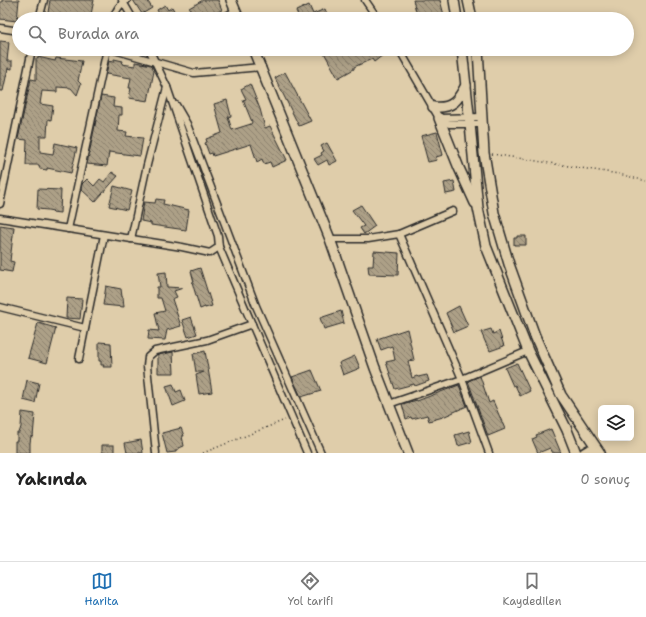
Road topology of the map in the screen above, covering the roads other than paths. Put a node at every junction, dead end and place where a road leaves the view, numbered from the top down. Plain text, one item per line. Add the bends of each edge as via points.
1 (44, 0) edge
2 (231, 0) edge
3 (365, 0) edge
4 (454, 0) edge
5 (468, 0) edge
6 (124, 1) edge
7 (41, 12) edge
8 (116, 12) edge
9 (130, 12) edge
10 (237, 12) edge
11 (373, 12) edge
12 (456, 12) edge
13 (471, 12) edge
14 (0, 28) edge
15 (12, 30) edge
16 (31, 56) edge
17 (105, 56) edge
18 (135, 56) edge
19 (153, 56) edge
20 (256, 56) edge
21 (403, 56) edge
22 (463, 56) edge
23 (478, 56) edge
24 (156, 62) junction
25 (262, 68) junction
26 (466, 85) junction
27 (167, 87) junction
28 (433, 107) junction
29 (439, 118) junction
30 (482, 120) junction
31 (470, 121) junction
32 (0, 204) edge
33 (478, 208) junction
34 (453, 211) dead end
35 (0, 218) edge
36 (68, 229) junction
37 (399, 234) junction
38 (104, 235) junction
39 (131, 239) junction
40 (330, 239) junction
41 (219, 247) junction
42 (0, 307) edge
43 (252, 324) junction
44 (85, 328) junction
45 (528, 351) junction
46 (79, 359) dead end
47 (462, 379) junction
48 (389, 404) junction
49 (599, 452) edge
50 (156, 453) edge
51 (307, 453) edge
52 (321, 453) edge
53 (408, 453) edge
54 (490, 453) edge
55 (576, 453) edge
56 (584, 453) edge

1 - 7 street
2 - 10 street
3 - 11 street
4 - 12 street
5 - 13 street
6 - 8 street
6 - 9 street
14 - 15 street
16 - 32 street
17 - 36 street
18 - 24 street
19 - 24 street
20 - 25 street
21 - 28 street
22 - 26 street
23 - 30 street
24 - 25 street via 194,73
24 - 27 street
25 - 40 street
26 - 28 street via 458,99 451,104 442,108
26 - 31 street
27 - 39 street
27 - 41 street via 218,236
27 - 52 street via 187,124 256,306
28 - 29 street
29 - 31 street via 448,124
29 - 33 street
30 - 31 street
30 - 49 street via 484,153 494,213 509,264 535,336 561,395
31 - 33 street
33 - 45 street via 486,246
34 - 37 street
35 - 36 street
36 - 38 street
37 - 40 street via 368,239
37 - 47 street
38 - 39 street
38 - 44 street
39 - 41 street via 210,253
40 - 48 street
41 - 43 street
42 - 44 street
43 - 50 street via 207,340 155,351 148,357
43 - 51 street
44 - 46 street
45 - 47 street
45 - 55 street
47 - 48 street
47 - 54 street
48 - 53 street
49 - 56 street via 589,450

